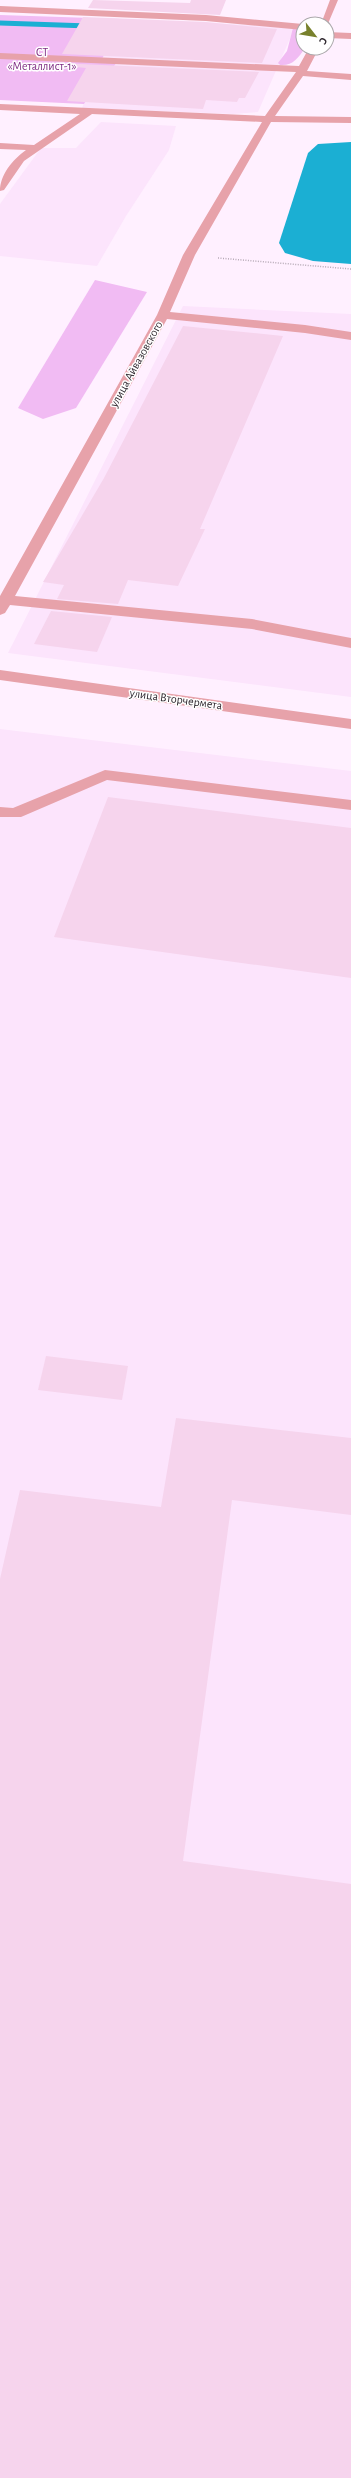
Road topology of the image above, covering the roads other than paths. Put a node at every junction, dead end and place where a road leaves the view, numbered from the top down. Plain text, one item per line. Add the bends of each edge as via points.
1 (334, 1) edge
2 (345, 2) dead end
3 (0, 9) edge
4 (328, 16) edge
5 (295, 26) edge
6 (335, 35) edge
7 (351, 36) edge
8 (0, 56) edge
9 (309, 56) edge
10 (301, 71) junction
11 (351, 77) edge
12 (0, 107) edge
13 (92, 110) junction
14 (270, 117) junction
15 (351, 120) edge
16 (0, 146) edge
17 (37, 148) junction
18 (0, 156) edge
19 (24, 157) junction
20 (0, 188) edge
21 (163, 315) junction
22 (351, 336) edge
23 (3, 605) edge
24 (351, 643) edge
25 (0, 675) edge
26 (351, 724) edge
27 (351, 805) edge
28 (0, 812) edge

1 - 2 street
1 - 4 street
3 - 5 street via 206,18
6 - 7 street
8 - 10 street
9 - 10 street, улица Айвазовского
10 - 11 street
10 - 14 street, улица Айвазовского via 279,100
12 - 13 street
13 - 14 street via 228,118
13 - 17 street
14 - 15 street
14 - 21 street, улица Айвазовского via 189,255
16 - 17 street
17 - 19 street
18 - 19 street
19 - 20 street
21 - 22 street
21 - 23 street, улица Айвазовского
23 - 24 street via 252,624
25 - 26 street, улица Вторчермета
27 - 28 street via 105,775 15,813

